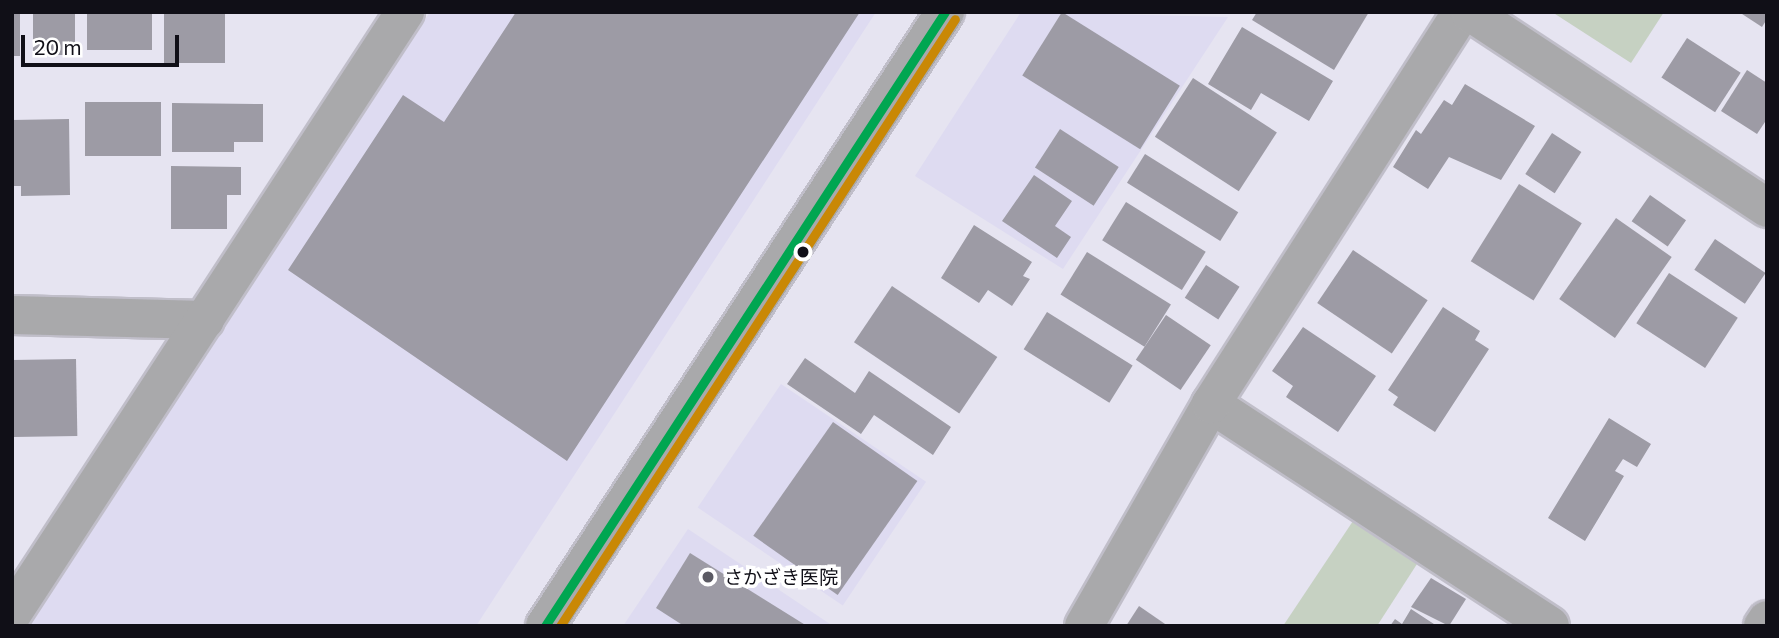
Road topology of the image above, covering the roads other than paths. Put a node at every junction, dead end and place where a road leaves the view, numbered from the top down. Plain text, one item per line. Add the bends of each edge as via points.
1 (405, 12) edge
2 (946, 12) edge
3 (1462, 12) edge
4 (1470, 12) edge
5 (1767, 208) edge
6 (12, 315) edge
7 (205, 320) junction
8 (1212, 404) junction
9 (12, 614) edge
10 (1767, 620) edge
11 (545, 626) edge
12 (1084, 626) edge
13 (1550, 626) edge
14 (1763, 626) edge

1 - 7 street
2 - 11 street
3 - 8 street
4 - 5 street
6 - 7 street
7 - 9 street
8 - 12 street
8 - 13 street
10 - 14 street

